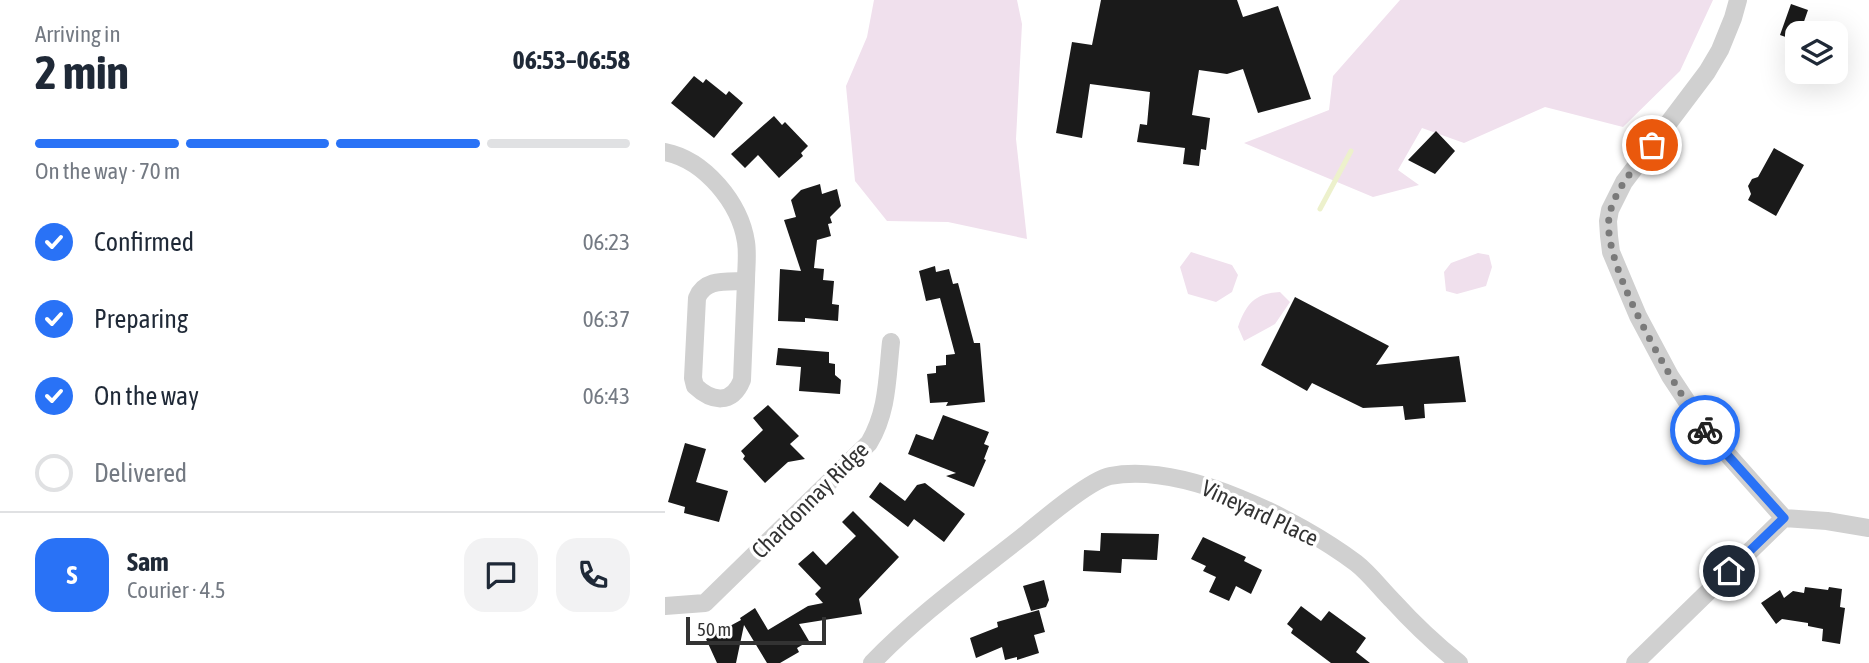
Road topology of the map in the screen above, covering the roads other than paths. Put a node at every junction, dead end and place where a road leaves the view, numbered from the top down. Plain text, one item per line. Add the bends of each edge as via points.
1 (1738, 0) edge
2 (665, 152) edge
3 (746, 281) junction
4 (891, 342) dead end
5 (1784, 518) junction
6 (1869, 528) edge
7 (665, 606) edge
8 (872, 663) edge
9 (1459, 663) edge
10 (1635, 663) edge

1 - 5 street via 1707,72 1624,182 1610,210 1609,236 1611,252 1638,316 1670,376 1705,429
2 - 3 street via 695,164 723,191 746,243
3 - 3 street via 708,284 697,299 693,378 695,386 711,398 730,395 742,380
4 - 7 street, Chardonnay Ridge via 885,406 870,443 705,603
5 - 6 street
5 - 10 street
8 - 9 street, Vineyard Place via 944,597 1060,506 1107,477 1131,475 1188,480 1268,511 1314,536 1358,564 1413,623

